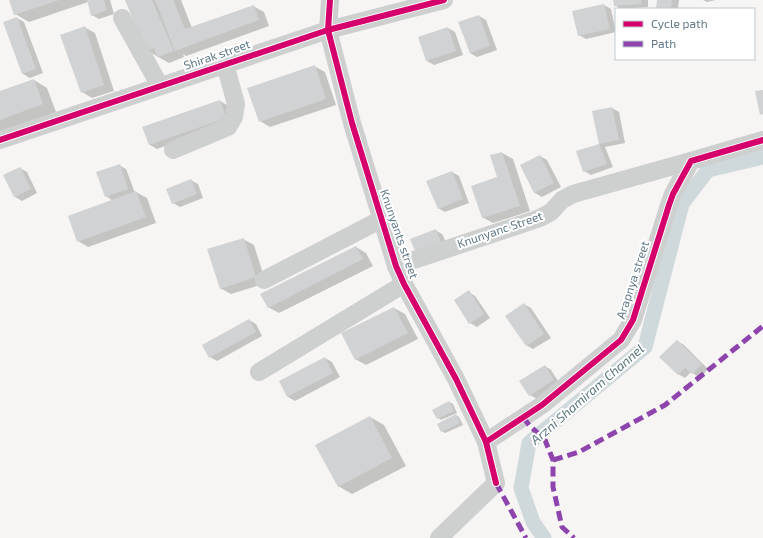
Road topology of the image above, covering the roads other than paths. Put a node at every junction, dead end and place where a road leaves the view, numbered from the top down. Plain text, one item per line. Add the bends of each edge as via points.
1 (330, 0) edge
2 (444, 0) edge
3 (122, 18) dead end
4 (328, 30) junction
5 (225, 64) junction
6 (160, 86) junction
7 (0, 140) edge
8 (763, 140) edge
9 (173, 150) dead end
10 (691, 162) junction
11 (382, 219) junction
12 (396, 266) junction
13 (264, 280) dead end
14 (404, 284) junction
15 (259, 372) dead end
16 (486, 442) junction
17 (439, 538) edge

1 - 4 street, Knunyants street
2 - 4 street, Shirak street
3 - 6 street
4 - 5 street, Shirak street
4 - 11 street, Knunyants street via 352,123
5 - 6 street, Shirak street
5 - 9 street via 236,104 234,117 228,127
6 - 7 street, Shirak street
8 - 10 street
10 - 12 street, Knunyanc Street via 573,194 540,218
10 - 16 street, Arapnya street via 673,194 633,320 621,340 542,405
11 - 12 street, Knunyants street
11 - 13 street
12 - 14 street, Knunyants street
14 - 15 street
14 - 16 street, Knunyants street via 456,379
16 - 17 street, Knunyants street via 496,483

